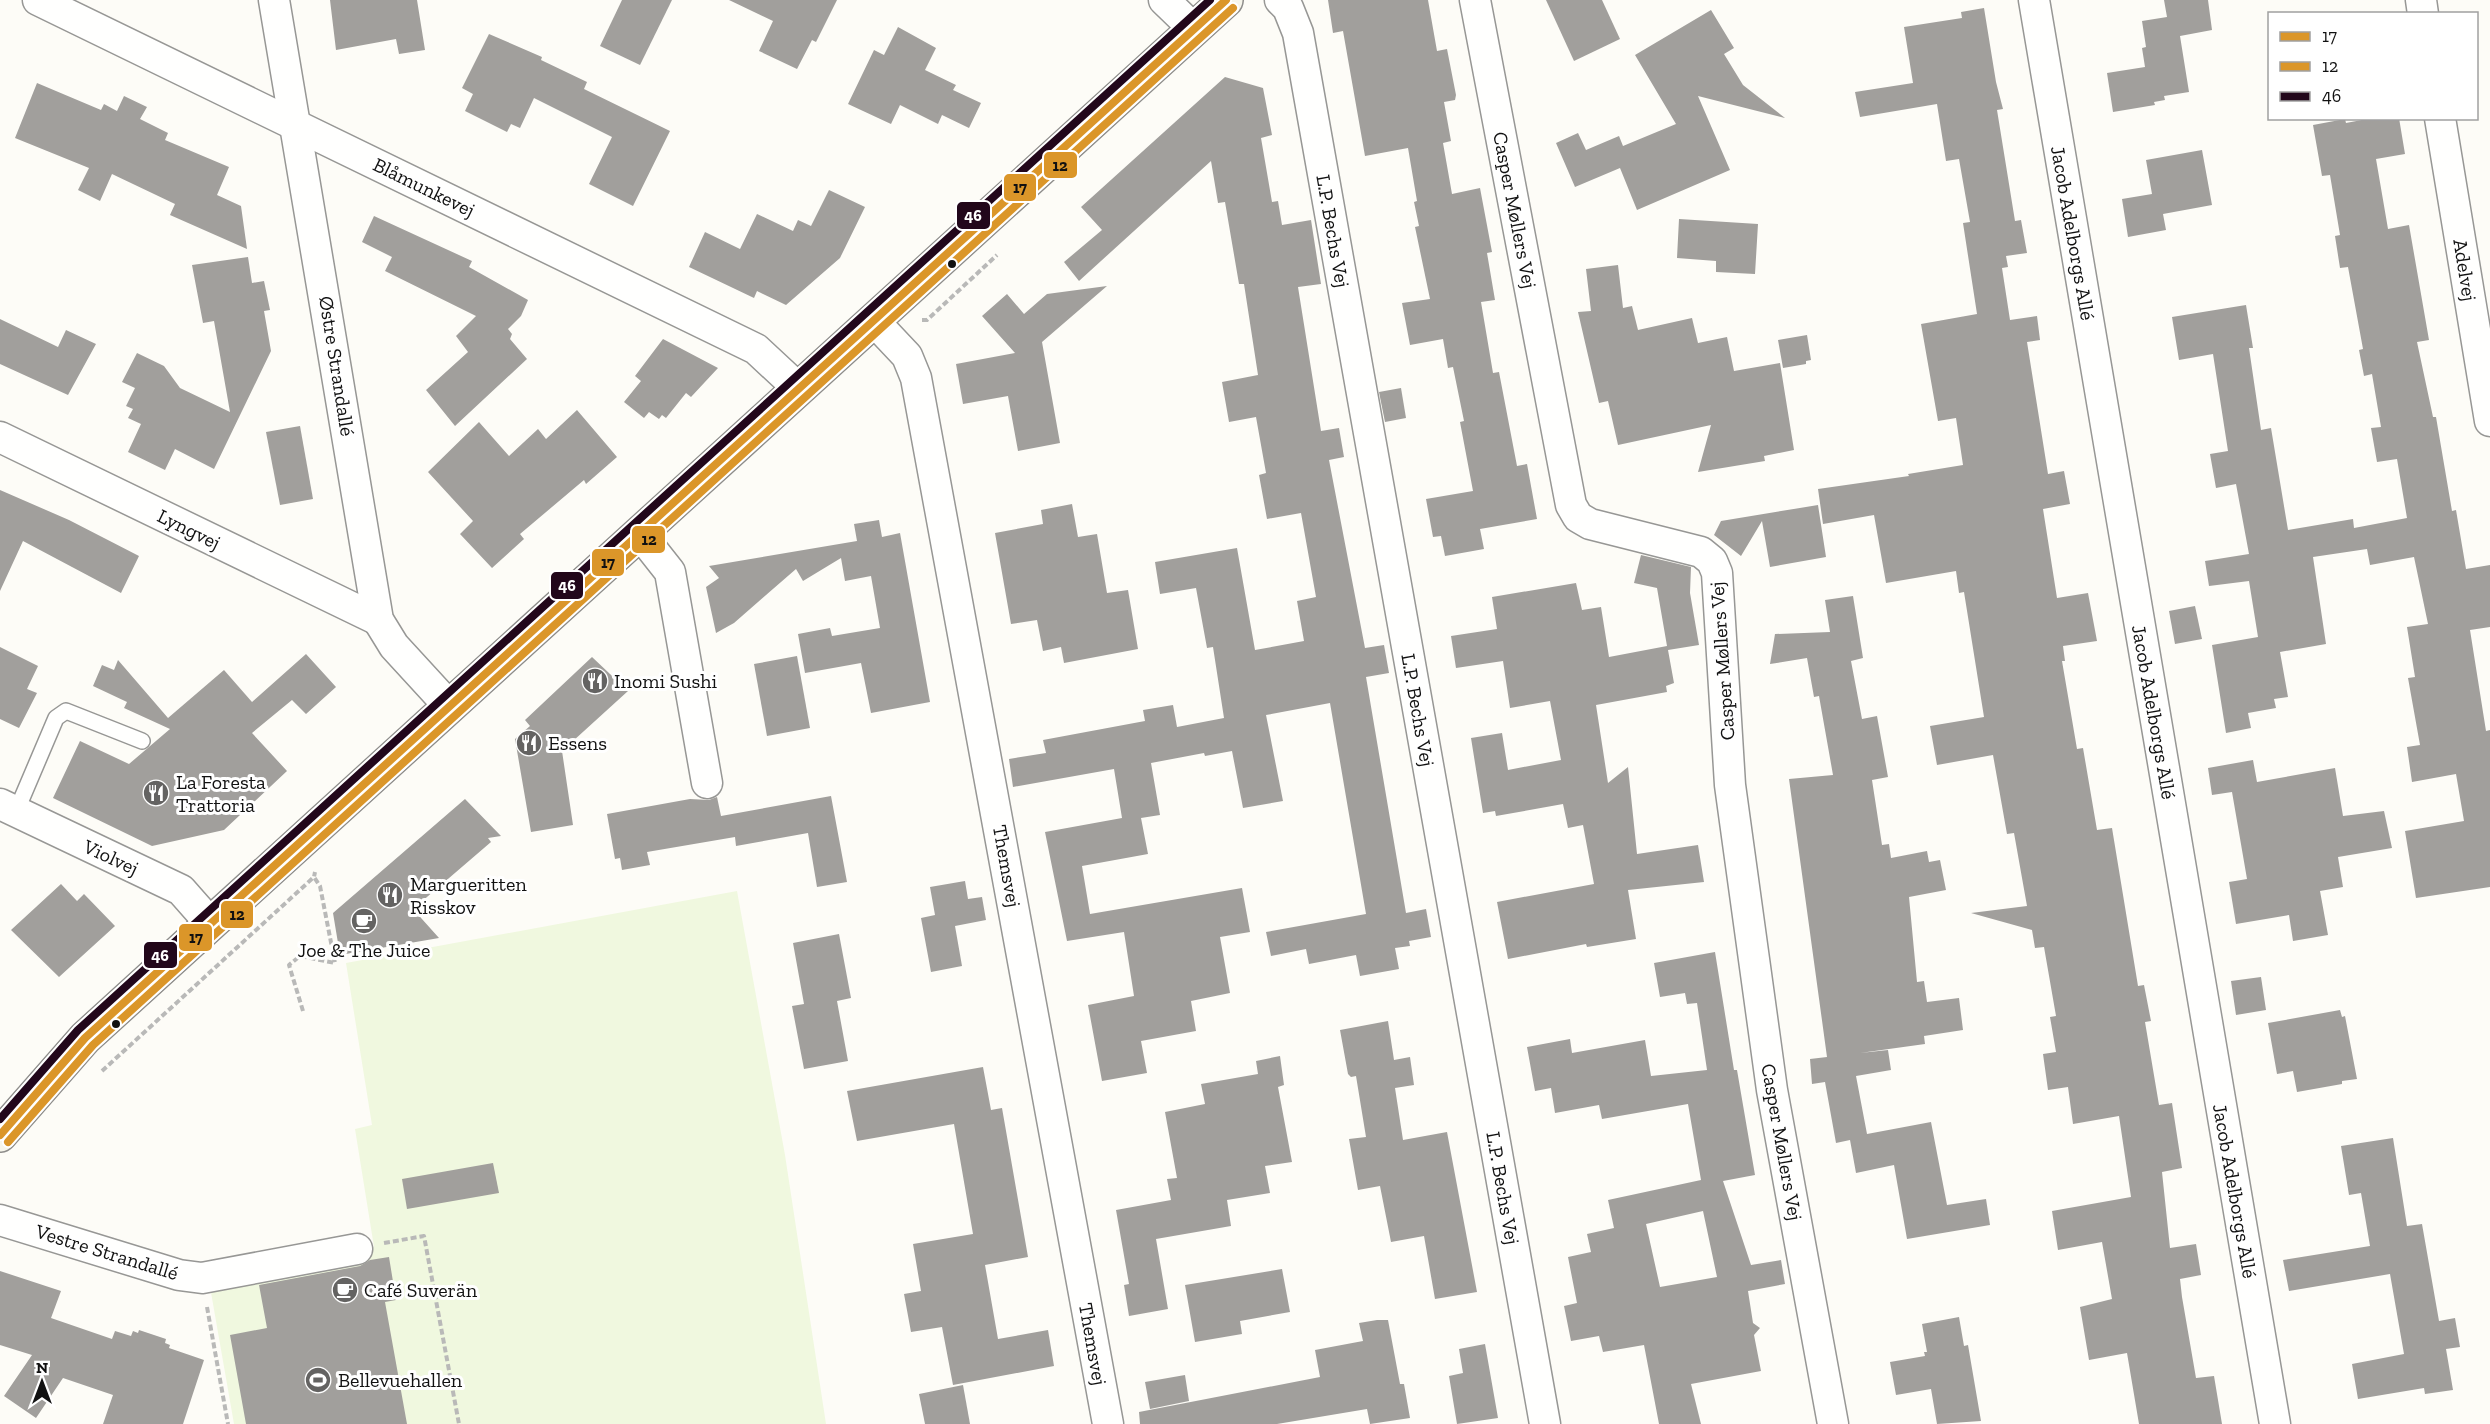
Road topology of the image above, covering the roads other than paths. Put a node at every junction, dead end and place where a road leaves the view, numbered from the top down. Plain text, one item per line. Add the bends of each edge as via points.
1 (38, 0) edge
2 (274, 0) edge
3 (1164, 0) edge
4 (1226, 0) edge
5 (1280, 0) edge
6 (1475, 0) edge
7 (2034, 0) edge
8 (1194, 28) junction
9 (2440, 120) edge
10 (297, 125) junction
11 (874, 321) junction
12 (799, 389) junction
13 (2490, 421) edge
14 (0, 437) edge
15 (640, 534) junction
16 (378, 620) junction
17 (450, 707) junction
18 (142, 741) dead end
19 (707, 783) dead end
20 (8, 808) edge
21 (212, 924) junction
22 (85, 1038) junction
23 (0, 1100) edge
24 (0, 1135) edge
25 (0, 1220) edge
26 (357, 1249) road end
27 (1108, 1424) edge
28 (1545, 1424) edge
29 (1833, 1424) edge
30 (2275, 1424) edge

1 - 10 street, Blåmunkevej
2 - 10 street, Østre Strandallé
3 - 8 street
4 - 8 street
5 - 28 street, L.P. Bechs Vej via 1288,8 1298,33
6 - 29 street, Casper Møllers Vej via 1571,505 1578,517 1590,524 1701,552 1712,561 1717,573 1732,796 1772,1090
7 - 30 street, Jacob Adelborgs Allé
8 - 11 street
9 - 13 street, Adelvej
10 - 12 street, Blåmunkevej via 756,349
10 - 16 street, Østre Strandallé
11 - 12 street
11 - 27 street, Themsvej via 907,356 916,378
12 - 15 street
14 - 16 street, Lyngvej
15 - 17 street
15 - 19 street via 670,572
16 - 17 street, Østre Strandallé via 394,646
17 - 21 street
18 - 20 lane via 66,711 56,718
20 - 21 street, Violvej via 181,890
21 - 22 street
22 - 23 street
22 - 24 street
25 - 26 street, Vestre Strandallé via 179,1275 202,1278

